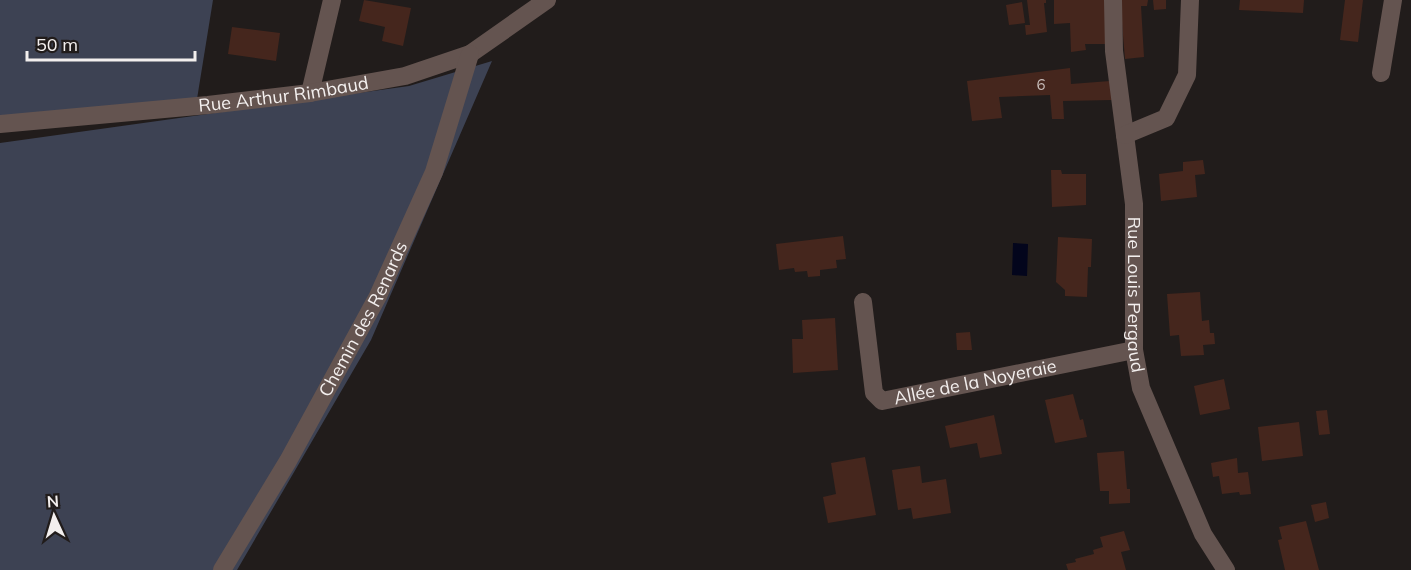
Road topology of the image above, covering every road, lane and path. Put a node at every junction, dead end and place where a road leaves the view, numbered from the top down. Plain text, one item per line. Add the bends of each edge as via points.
1 (332, 0) edge
2 (547, 0) edge
3 (1113, 0) edge
4 (1190, 0) edge
5 (1393, 0) edge
6 (470, 54) junction
7 (1381, 73) dead end
8 (310, 93) junction
9 (0, 124) edge
10 (1125, 135) junction
11 (863, 302) dead end
12 (1134, 350) junction
13 (222, 570) edge
14 (1226, 570) edge

1 - 8 street
2 - 6 street, Rue Arthur Rimbaud
3 - 10 street, Rue Louis Pergaud via 1114,51
4 - 10 street via 1187,75 1166,118
5 - 7 street
6 - 8 street, Rue Arthur Rimbaud via 405,76
6 - 13 street, Chemin des Renards via 434,172 378,296 288,461
8 - 9 street, Rue Arthur Rimbaud
10 - 12 street, Rue Louis Pergaud via 1134,204
11 - 12 street, Allée de la Noyeraie via 874,393 882,401
12 - 14 street, Rue Louis Pergaud via 1154,419 1203,534

